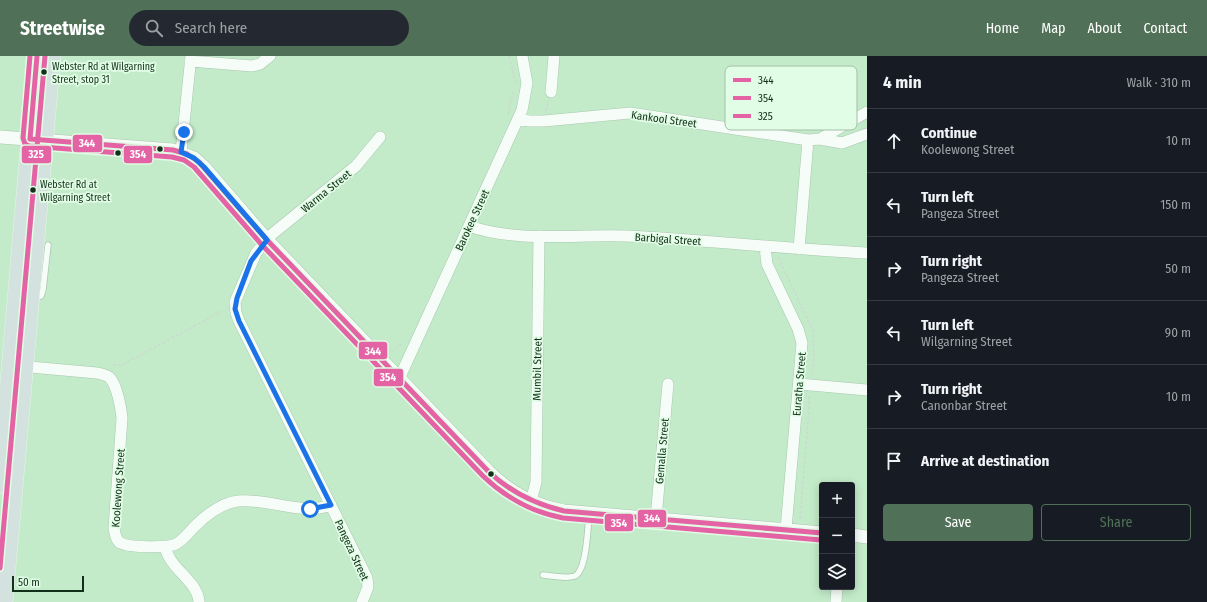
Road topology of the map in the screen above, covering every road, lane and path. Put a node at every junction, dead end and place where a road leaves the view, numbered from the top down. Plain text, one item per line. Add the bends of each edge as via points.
1 (38, 56) edge
2 (52, 56) edge
3 (270, 56) edge
4 (508, 56) edge
5 (522, 56) edge
6 (554, 56) edge
7 (191, 58) edge
8 (551, 92) joint
9 (867, 112) edge
10 (513, 117) junction
11 (857, 118) edge
12 (544, 121) junction
13 (725, 128) edge
14 (740, 130) edge
15 (836, 130) edge
16 (867, 134) edge
17 (0, 137) edge
18 (380, 137) dead end
19 (37, 139) junction
20 (820, 139) junction
21 (808, 140) junction
22 (181, 152) junction
23 (469, 226) junction
24 (539, 236) junction
25 (267, 240) junction
26 (48, 245) dead end
27 (765, 246) junction
28 (799, 249) junction
29 (867, 253) edge
30 (30, 300) junction
31 (224, 310) dead end
32 (405, 338) dead end
33 (391, 352) dead end
34 (113, 365) dead end
35 (18, 366) junction
36 (400, 379) junction
37 (668, 384) dead end
38 (799, 384) junction
39 (867, 390) edge
40 (809, 394) dead end
41 (0, 485) edge
42 (531, 502) junction
43 (331, 505) junction
44 (6, 506) edge
45 (589, 513) junction
46 (656, 518) junction
47 (800, 518) dead end
48 (786, 529) junction
49 (819, 533) edge
50 (855, 535) edge
51 (867, 537) edge
52 (165, 546) junction
53 (543, 576) dead end
54 (837, 590) edge
55 (4, 602) edge
56 (198, 602) edge
57 (362, 602) edge
58 (836, 602) edge

1 - 19 main road
2 - 19 main road
3 - 7 street via 260,64 252,66
4 - 10 path via 516,84
5 - 10 street, Barokee Street via 527,88
6 - 8 street
7 - 22 street
8 - 12 path
9 - 11 street
10 - 12 street, Kankool Street
10 - 23 street, Barokee Street
12 - 13 street, Kankool Street via 630,114
14 - 21 street, Kankool Street
15 - 20 street
16 - 20 street via 842,143
17 - 19 street
18 - 25 street, Warma Street via 356,166
19 - 22 street
19 - 30 main road
19 - 35 main road
20 - 21 street, Kankool Street
21 - 28 street
22 - 25 street via 194,158 204,167
23 - 24 street, Barbigal Street via 485,231
23 - 36 street, Barokee Street
24 - 27 street, Barbigal Street via 630,236
24 - 42 street, Mumbil Street via 536,482
25 - 36 street
25 - 43 street, Pangeza Street via 251,261 237,298 236,313
26 - 30 lane via 42,293 38,298
27 - 28 street, Barbigal Street
27 - 38 street, Euratha Street via 767,264 802,338
28 - 29 street, Barbigal Street
30 - 35 main road
31 - 34 path via 122,365
32 - 33 path via 402,345
35 - 41 main road
35 - 44 main road
35 - 52 street, Koolewong Street via 97,373 106,375 111,380 121,406 122,418 114,523 116,538 124,545
36 - 42 street via 497,480
37 - 46 street, Gemalla Street
38 - 39 street
38 - 48 street, Euratha Street
40 - 47 path via 810,410
42 - 45 street via 553,509
43 - 52 street, Koolewong Street via 304,509 256,501 231,503 206,516 178,543
43 - 57 street, Pangeza Street via 367,578 368,587
44 - 55 main road
45 - 46 street
45 - 53 lane via 581,570 570,577
46 - 48 street
48 - 49 street
50 - 51 street
52 - 56 street via 167,557 194,589
54 - 58 street

